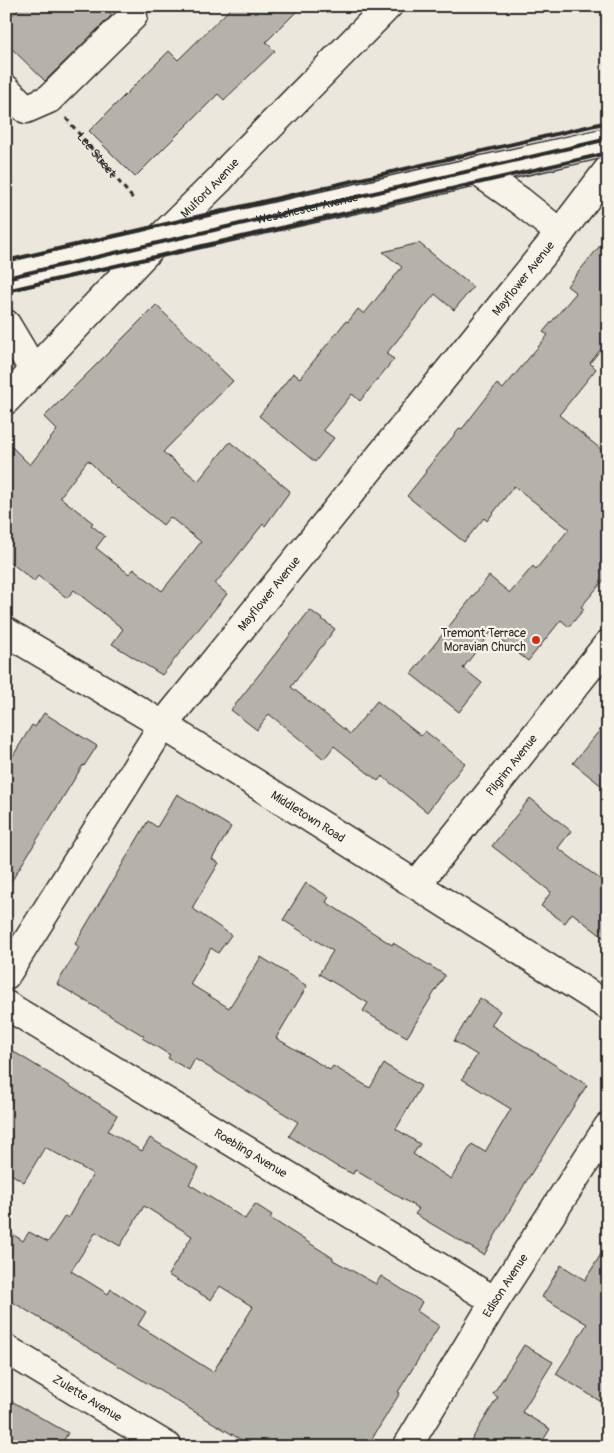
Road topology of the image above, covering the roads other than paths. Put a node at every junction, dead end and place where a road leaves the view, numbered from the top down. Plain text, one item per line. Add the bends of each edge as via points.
1 (388, 6) edge
2 (133, 16) dead end
3 (6, 89) edge
4 (608, 142) edge
5 (608, 170) edge
6 (477, 171) junction
7 (560, 233) junction
8 (154, 244) junction
9 (6, 277) edge
10 (6, 324) edge
11 (34, 371) junction
12 (6, 400) edge
13 (6, 632) edge
14 (608, 644) edge
15 (162, 725) junction
16 (417, 884) junction
17 (6, 975) edge
18 (6, 1005) edge
19 (608, 1006) edge
20 (608, 1127) edge
21 (495, 1301) junction
22 (6, 1349) edge
23 (168, 1447) edge
24 (407, 1447) edge

1 - 8 street, Mulford Avenue
2 - 3 street via 49,99 26,109
4 - 6 street, Westchester Avenue
5 - 7 street, Mayflower Avenue
6 - 7 street, Mayflower Avenue
6 - 8 street, Westchester Avenue
7 - 15 street, Mayflower Avenue
8 - 9 street, Westchester Avenue
8 - 11 street, Mulford Avenue
10 - 11 street
11 - 12 street, Mulford Avenue
13 - 15 street, Middletown Road
14 - 16 street, Pilgrim Avenue
15 - 16 street, Middletown Road
15 - 17 street, Mayflower Avenue
16 - 19 street, Middletown Road
18 - 21 street, Roebling Avenue
20 - 21 street, Edison Avenue
21 - 24 street, Edison Avenue
22 - 23 street, Zulette Avenue

